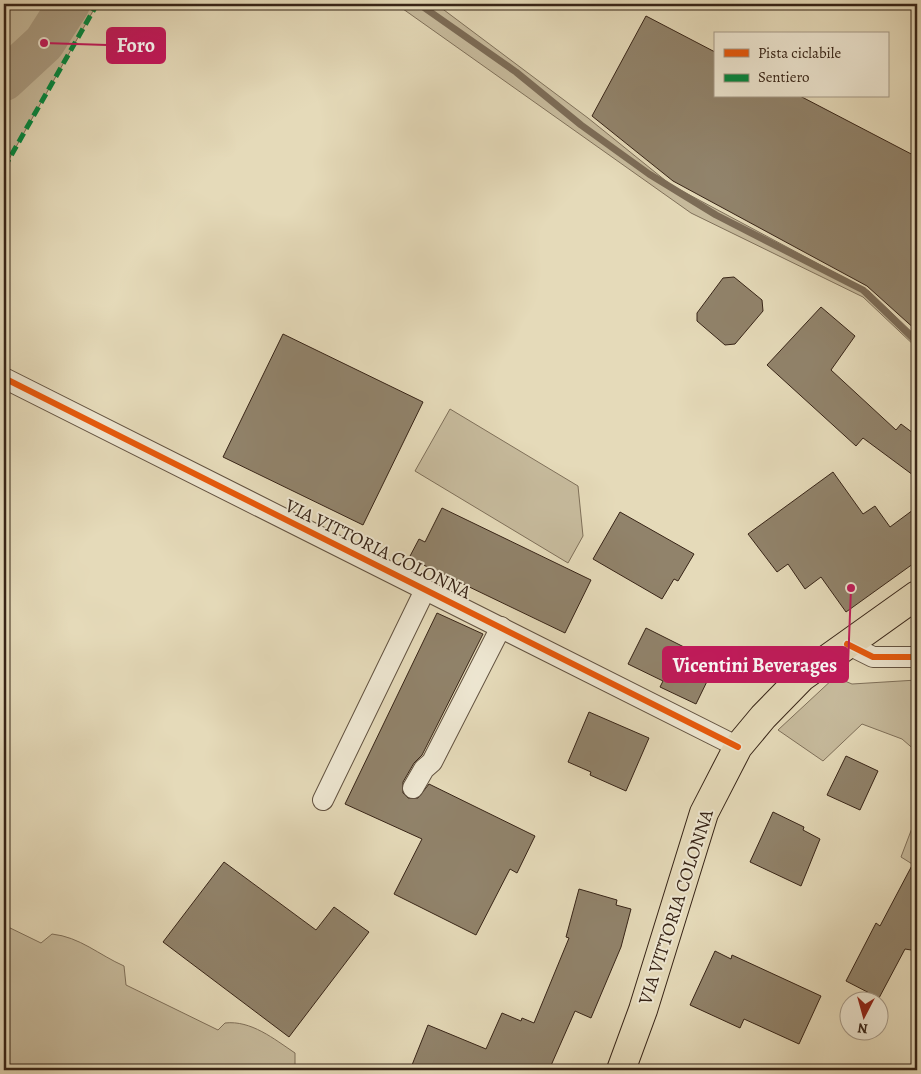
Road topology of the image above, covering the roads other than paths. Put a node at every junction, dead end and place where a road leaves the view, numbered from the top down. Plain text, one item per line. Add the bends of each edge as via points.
1 (4, 378) edge
2 (426, 590) junction
3 (917, 595) edge
4 (501, 627) junction
5 (847, 644) junction
6 (917, 657) edge
7 (738, 747) junction
8 (414, 788) dead end
9 (323, 800) dead end
10 (621, 1070) edge

1 - 2 street, VIA VITTORIA COLONNA
2 - 4 street, VIA VITTORIA COLONNA
2 - 9 street, VIA VITTORIA COLONNA
3 - 5 main road, VIA VITTORIA COLONNA
4 - 7 street, VIA VITTORIA COLONNA
4 - 8 street via 432,762
5 - 6 street via 872,657
5 - 7 main road, VIA VITTORIA COLONNA via 802,677
7 - 10 main road, VIA VITTORIA COLONNA via 704,813

